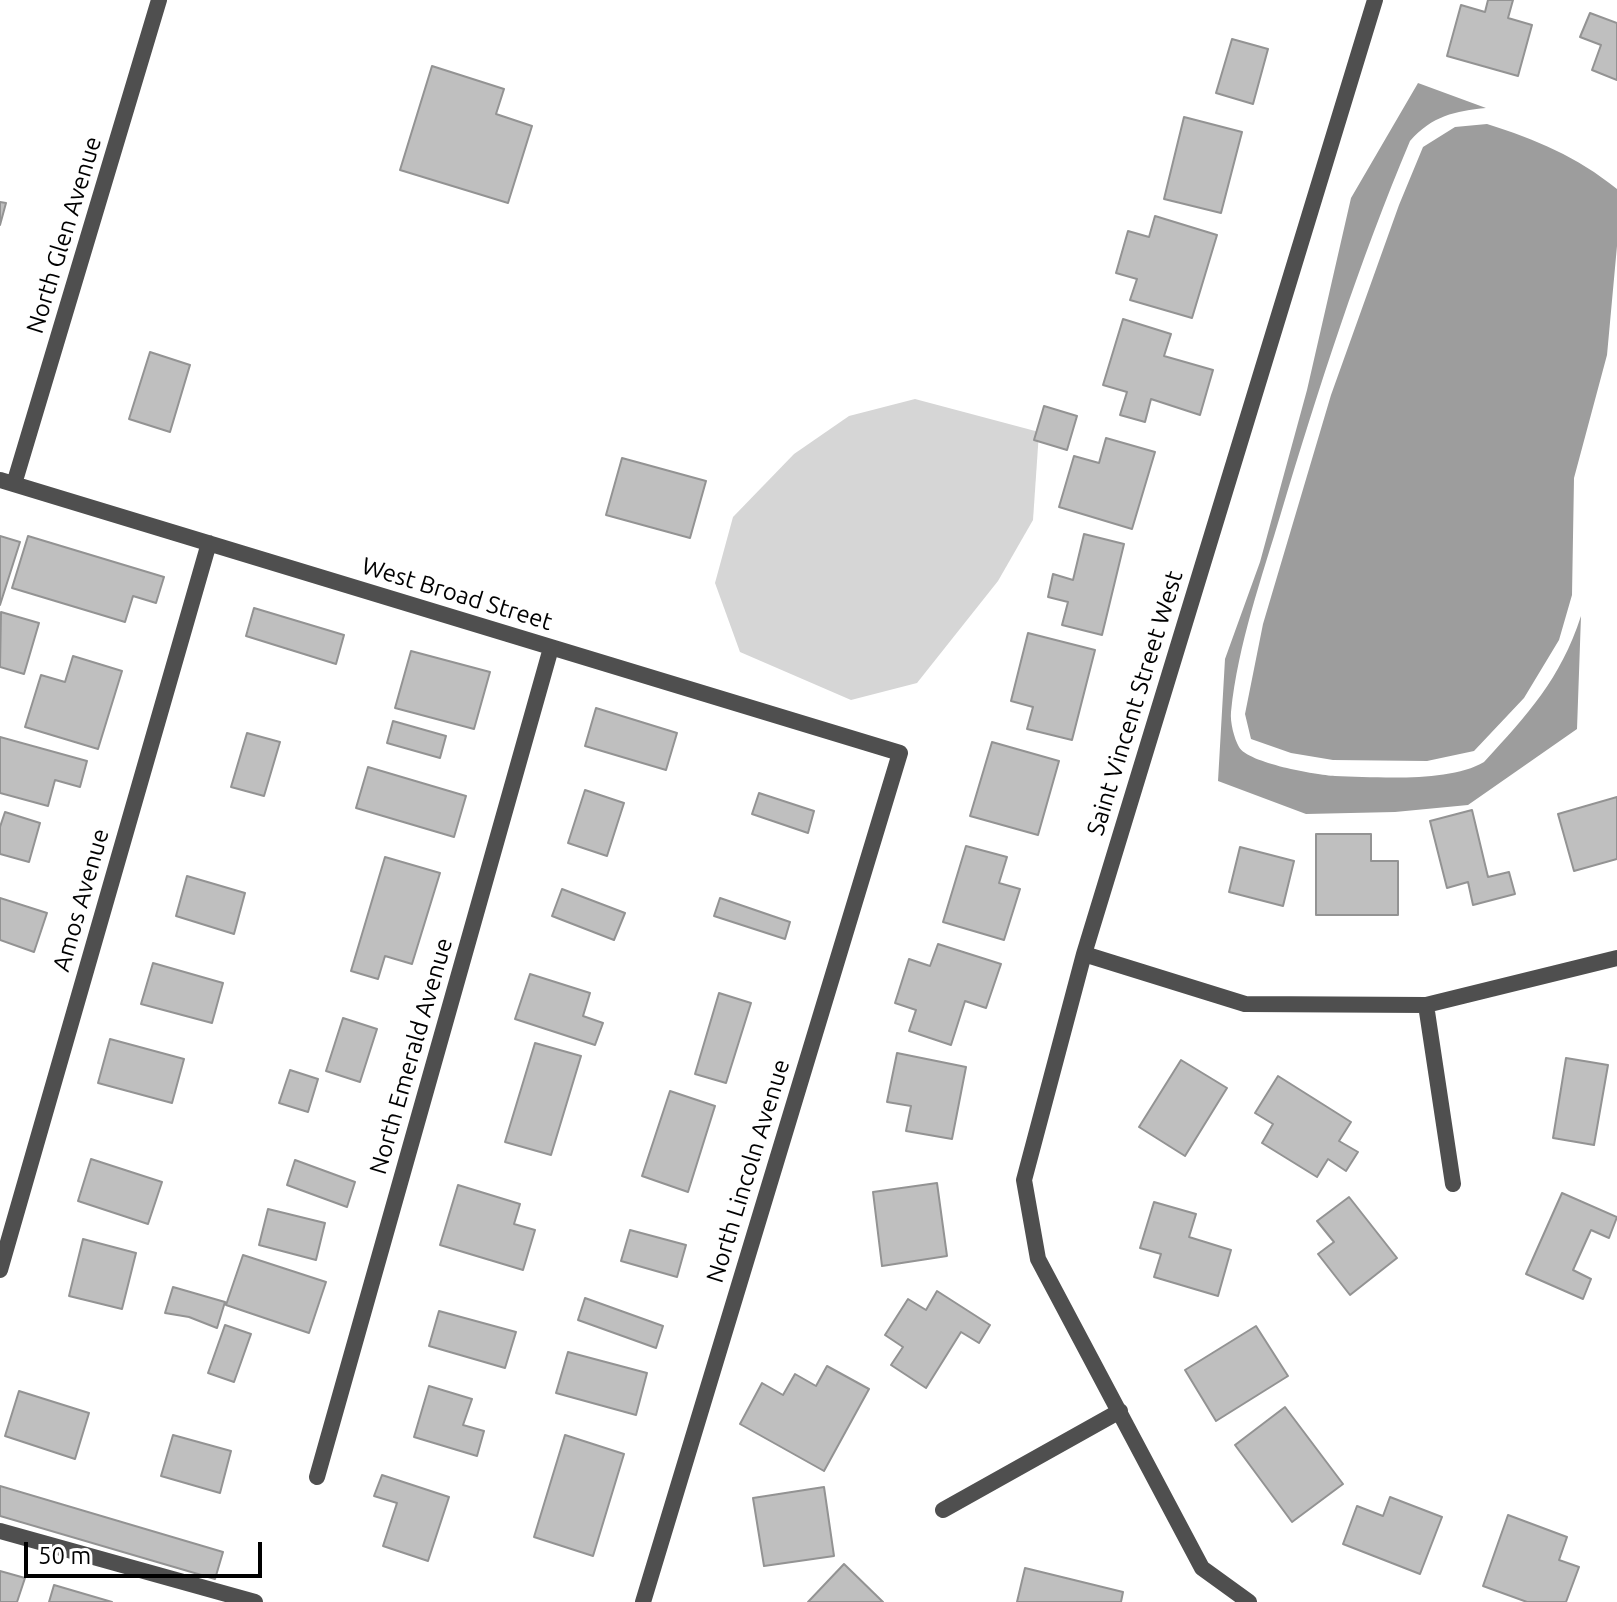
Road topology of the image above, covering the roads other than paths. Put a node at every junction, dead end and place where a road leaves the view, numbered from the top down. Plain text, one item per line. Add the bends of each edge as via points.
1 (159, 0) edge
2 (1375, 0) edge
3 (7, 482) edge
4 (209, 543) junction
5 (551, 648) junction
6 (900, 753) joint
7 (1084, 954) junction
8 (1617, 958) edge
9 (1426, 1005) junction
10 (1453, 1184) dead end
11 (0, 1270) edge
12 (1120, 1411) junction
13 (317, 1477) dead end
14 (943, 1510) dead end
15 (0, 1531) edge
16 (255, 1602) edge
17 (643, 1602) edge
18 (1249, 1602) edge

1 - 3 street, North Glen Avenue
2 - 7 street, Saint Vincent Street West
3 - 4 street, West Broad Street
4 - 5 street, West Broad Street
4 - 11 street, Amos Avenue
5 - 6 street, West Broad Street
5 - 13 street, North Emerald Avenue
6 - 17 street, North Lincoln Avenue
7 - 9 street via 1245,1004
7 - 12 street, Saint Vincent Street West via 1024,1180 1038,1259
8 - 9 street
9 - 10 street
12 - 14 street
12 - 18 street, Saint Vincent Street West via 1202,1568
15 - 16 street

